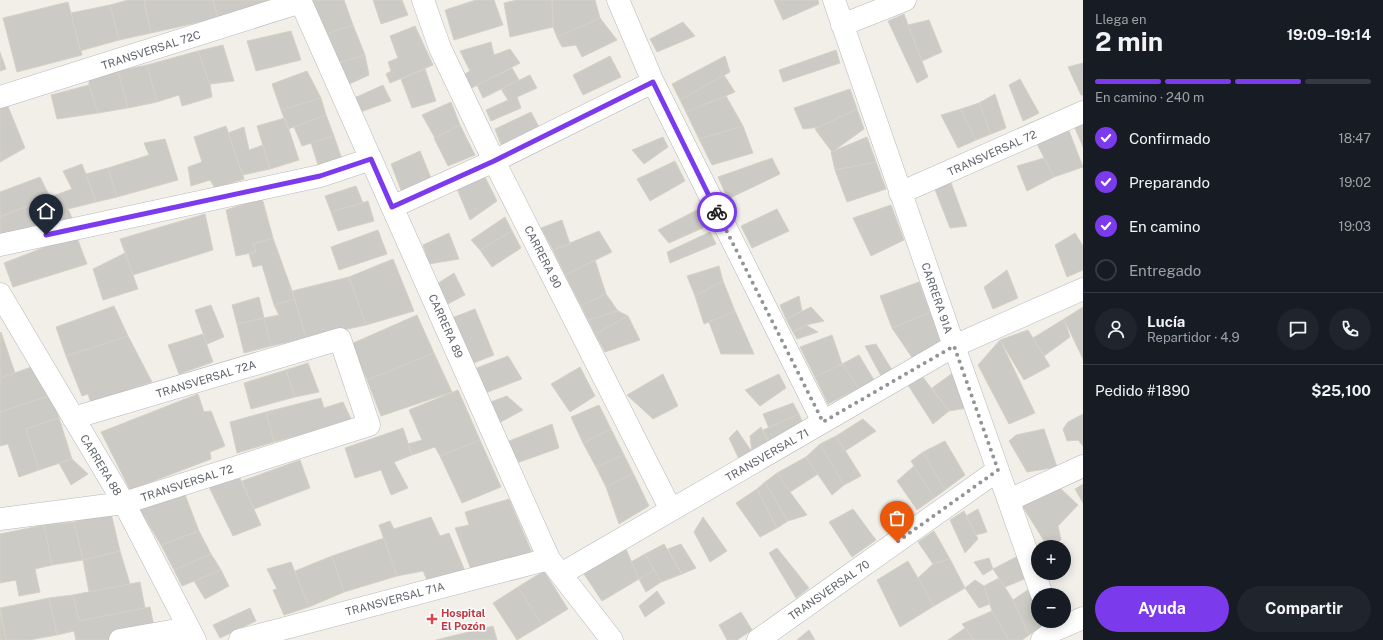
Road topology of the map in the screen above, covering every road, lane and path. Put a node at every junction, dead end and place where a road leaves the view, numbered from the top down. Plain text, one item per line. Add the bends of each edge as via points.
1 (423, 0) edge
2 (618, 0) edge
3 (834, 0) edge
4 (905, 0) edge
5 (301, 1) edge
6 (842, 25) junction
7 (653, 82) junction
8 (0, 97) edge
9 (1083, 112) edge
10 (371, 159) junction
11 (494, 161) junction
12 (900, 193) junction
13 (392, 207) junction
14 (0, 245) edge
15 (1083, 289) edge
16 (0, 294) edge
17 (954, 346) junction
18 (73, 418) junction
19 (823, 422) junction
20 (369, 425) joint
21 (1083, 466) edge
22 (998, 470) junction
23 (1009, 500) junction
24 (124, 503) junction
25 (671, 510) junction
26 (0, 519) edge
27 (555, 566) junction
28 (1040, 588) edge
29 (1083, 618) edge
30 (1052, 633) edge
31 (192, 634) edge
32 (268, 636) edge
33 (120, 640) edge
34 (240, 640) edge
35 (612, 640) edge
36 (758, 640) edge

1 - 11 street, CARRERA 90 via 440,48
2 - 7 street
3 - 6 street, CARRERA 91A
4 - 6 street
5 - 8 street, TRANSVERSAL 72C
5 - 10 street, CARRERA 89
6 - 12 street, CARRERA 91A
7 - 11 street
7 - 19 street
9 - 12 street, TRANSVERSAL 72
10 - 13 street, CARRERA 89
10 - 14 street via 320,176
11 - 13 street
11 - 25 street, CARRERA 90
12 - 17 street, CARRERA 91A
13 - 27 street, CARRERA 89
15 - 17 street, TRANSVERSAL 71
16 - 18 street, CARRERA 88
17 - 19 street, TRANSVERSAL 71
17 - 22 street, CARRERA 91A
18 - 20 street, TRANSVERSAL 72A via 340,339
18 - 24 street, CARRERA 88
19 - 25 street, TRANSVERSAL 71
20 - 24 street, TRANSVERSAL 72
21 - 23 street
22 - 23 street, CARRERA 91A
22 - 36 street, TRANSVERSAL 70
23 - 28 street, CARRERA 91A
24 - 26 street, TRANSVERSAL 72
24 - 31 street, CARRERA 88
25 - 27 street, TRANSVERSAL 71
27 - 32 street, TRANSVERSAL 71A
27 - 35 street, CARRERA 89
29 - 30 street
31 - 33 street
32 - 34 street, TRANSVERSAL 71A

